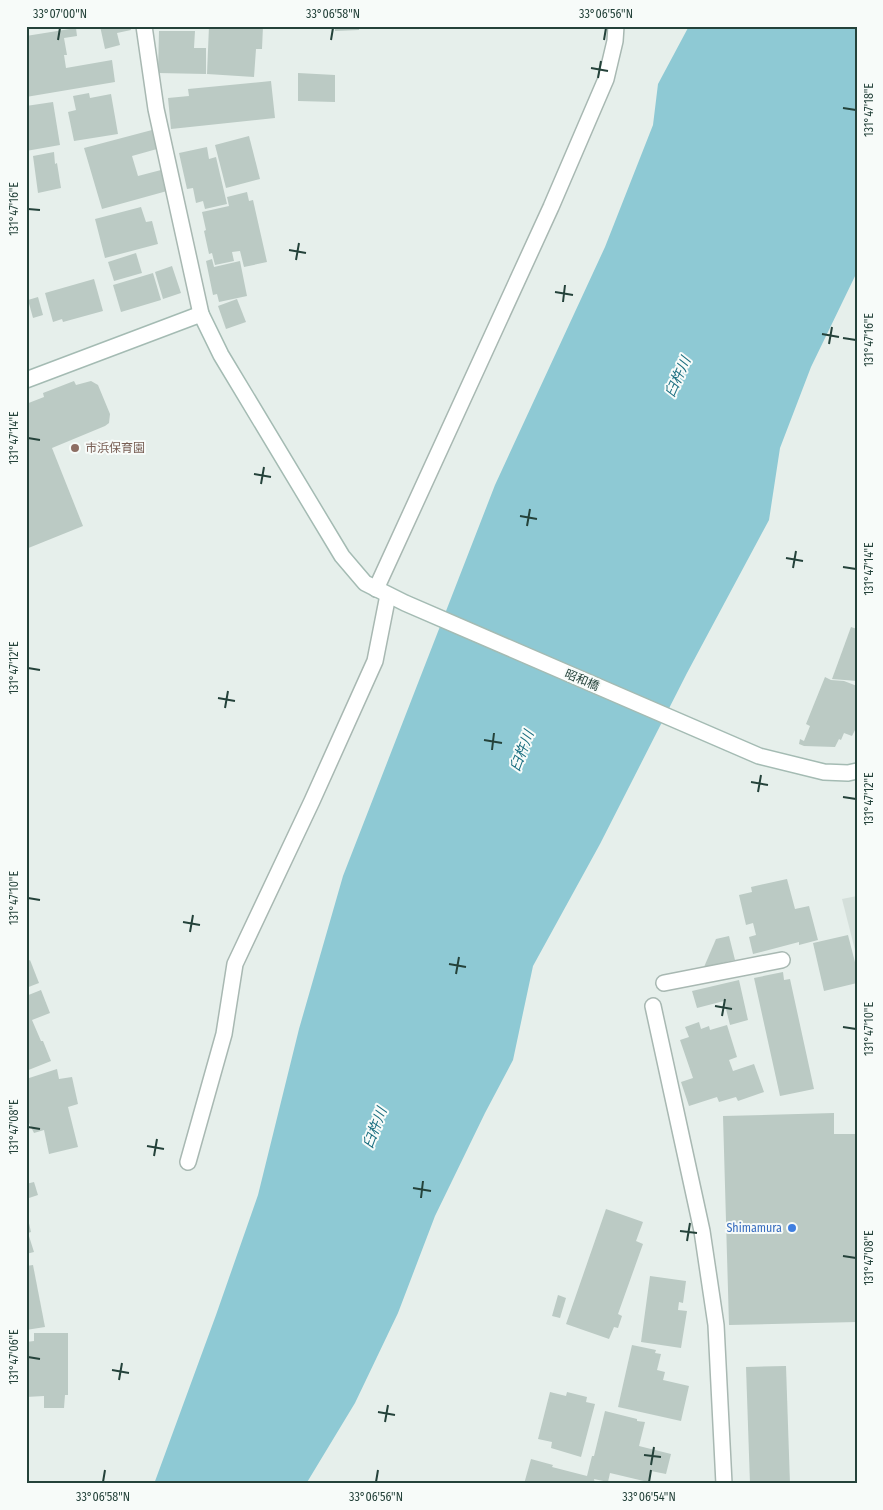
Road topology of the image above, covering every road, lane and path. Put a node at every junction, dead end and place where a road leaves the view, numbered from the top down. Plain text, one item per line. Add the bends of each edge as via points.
1 (144, 26) edge
2 (616, 26) edge
3 (201, 314) junction
4 (26, 380) edge
5 (382, 592) junction
6 (857, 771) edge
7 (782, 960) dead end
8 (664, 983) dead end
9 (653, 1006) dead end
10 (188, 1162) dead end
11 (724, 1484) edge

1 - 3 street, 昭和橋 via 156,109
2 - 5 street via 602,88
3 - 4 street
3 - 5 street, 昭和橋 via 221,355 342,556 365,583
5 - 6 street, 昭和橋 via 759,756 824,772
5 - 10 street via 375,661 235,964 224,1034
7 - 8 street
9 - 11 street via 702,1231 716,1325

